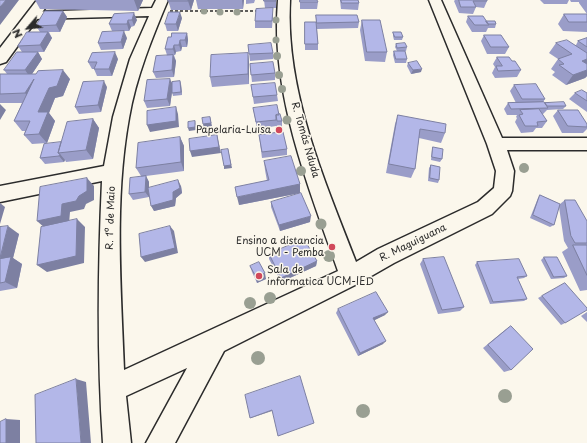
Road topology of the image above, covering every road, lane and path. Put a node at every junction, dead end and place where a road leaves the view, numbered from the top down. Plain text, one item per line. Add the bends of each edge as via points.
1 (44, 0) edge
2 (435, 0) edge
3 (284, 5) edge
4 (162, 8) edge
5 (33, 16) junction
6 (0, 59) edge
7 (496, 144) junction
8 (587, 144) edge
9 (112, 172) junction
10 (0, 194) edge
11 (351, 276) junction
12 (215, 342) junction
13 (112, 389) junction
14 (117, 443) edge
15 (160, 443) edge

1 - 5 highway
2 - 7 street, R. Maguiguana
3 - 4 path
3 - 11 street, R. Tomás Nduda via 282,23 289,81 302,137
4 - 5 street
4 - 9 street, R. 1º de Maio via 137,59 121,117
5 - 6 highway
7 - 8 street
7 - 11 street, R. Maguiguana via 505,171 503,191 485,208
9 - 10 street
9 - 13 street, R. 1º de Maio
11 - 12 street, R. Maguiguana
12 - 13 street, R. Maguiguana
12 - 15 street
13 - 14 street, R. 1º de Maio

